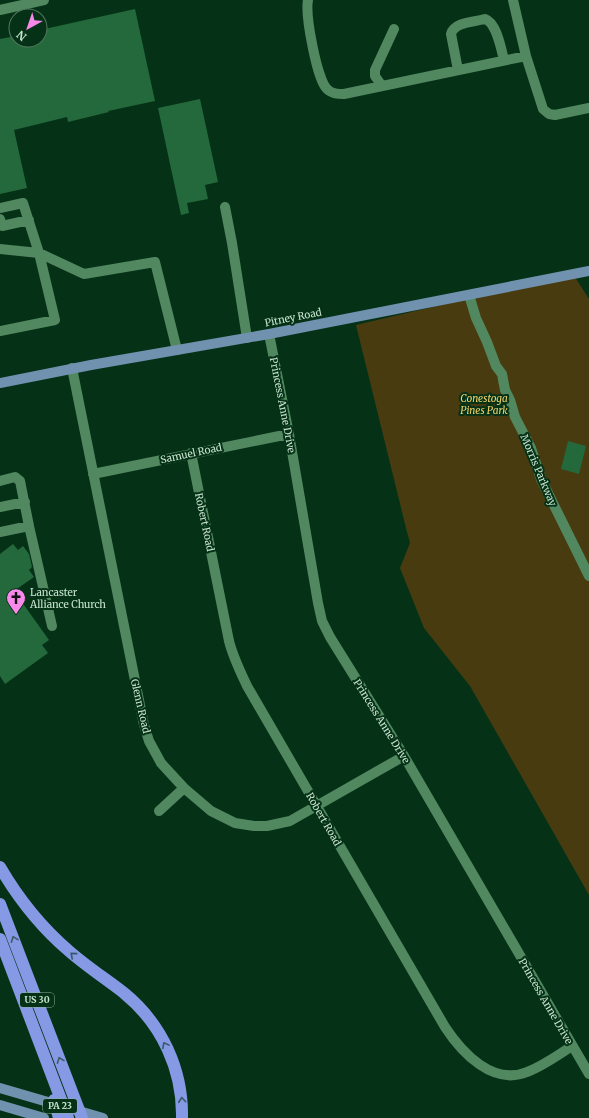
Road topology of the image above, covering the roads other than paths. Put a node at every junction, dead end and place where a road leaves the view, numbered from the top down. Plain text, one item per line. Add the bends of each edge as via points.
1 (44, 0) edge
2 (308, 0) edge
3 (513, 0) edge
4 (0, 10) edge
5 (394, 29) dead end
6 (526, 56) junction
7 (504, 60) junction
8 (458, 70) junction
9 (382, 86) junction
10 (589, 108) edge
11 (225, 207) dead end
12 (0, 208) edge
13 (0, 219) edge
14 (29, 220) junction
15 (0, 249) edge
16 (39, 253) junction
17 (589, 271) edge
18 (469, 295) junction
19 (0, 331) edge
20 (269, 334) junction
21 (247, 338) junction
22 (177, 350) junction
23 (72, 368) junction
24 (0, 383) edge
25 (289, 434) junction
26 (191, 453) junction
27 (93, 474) junction
28 (0, 481) edge
29 (25, 502) junction
30 (0, 507) edge
31 (29, 526) junction
32 (0, 532) edge
33 (589, 576) edge
34 (52, 626) dead end
35 (404, 756) junction
36 (184, 788) junction
37 (317, 806) junction
38 (159, 811) dead end
39 (0, 867) edge
40 (0, 904) edge
41 (0, 939) edge
42 (572, 1046) junction
43 (589, 1074) edge
44 (0, 1088) edge
45 (55, 1091) junction
46 (0, 1105) edge
47 (44, 1118) edge
48 (59, 1118) edge
49 (68, 1118) edge
50 (82, 1118) edge
51 (104, 1118) edge
52 (182, 1118) edge

1 - 4 street
2 - 9 street via 309,24 320,78 327,89 344,94
3 - 6 street
5 - 9 street via 375,70 374,76
6 - 7 street
6 - 10 street via 540,103 548,114 555,115
7 - 8 street
7 - 8 street via 494,26 485,19 457,26 452,30
8 - 9 street
11 - 21 street
12 - 14 street via 23,203
13 - 14 street via 2,226
14 - 16 street
15 - 16 street
16 - 19 street via 55,320
16 - 22 street via 84,274 155,262
17 - 18 main road, Pitney Road
18 - 20 main road, Pitney Road
18 - 33 street, Morris Parkway via 496,366 502,374 515,417 531,448 546,489
20 - 21 main road, Pitney Road
20 - 25 street, Princess Anne Drive
21 - 22 main road, Pitney Road
22 - 23 main road, Pitney Road
23 - 24 main road, Pitney Road
23 - 27 street, Glenn Road
25 - 26 street, Samuel Road
25 - 35 street, Princess Anne Drive via 322,621
26 - 27 street, Samuel Road
26 - 37 street, Robert Road via 232,654 247,686
27 - 36 street, Glenn Road via 149,741 161,763
28 - 29 street via 15,477 18,479
29 - 30 street
29 - 31 street
31 - 32 street
31 - 34 street
35 - 37 street, Glenn Road
35 - 42 street, Princess Anne Drive
36 - 37 street, Glenn Road via 211,811 235,822 254,826 290,821
36 - 38 street
37 - 42 street, Robert Road via 445,1027 469,1057 494,1072 513,1075 526,1073
52 -> 39 highway via 181,1090 174,1064 151,1022 132,1001 78,959 50,933 23,901
50 -> 40 highway, US 30
41 - 45 highway, US 30
42 - 43 street, Princess Anne Drive
44 - 51 main road, PA 23
45 - 48 highway
45 - 49 highway, US 30
46 - 47 main road

